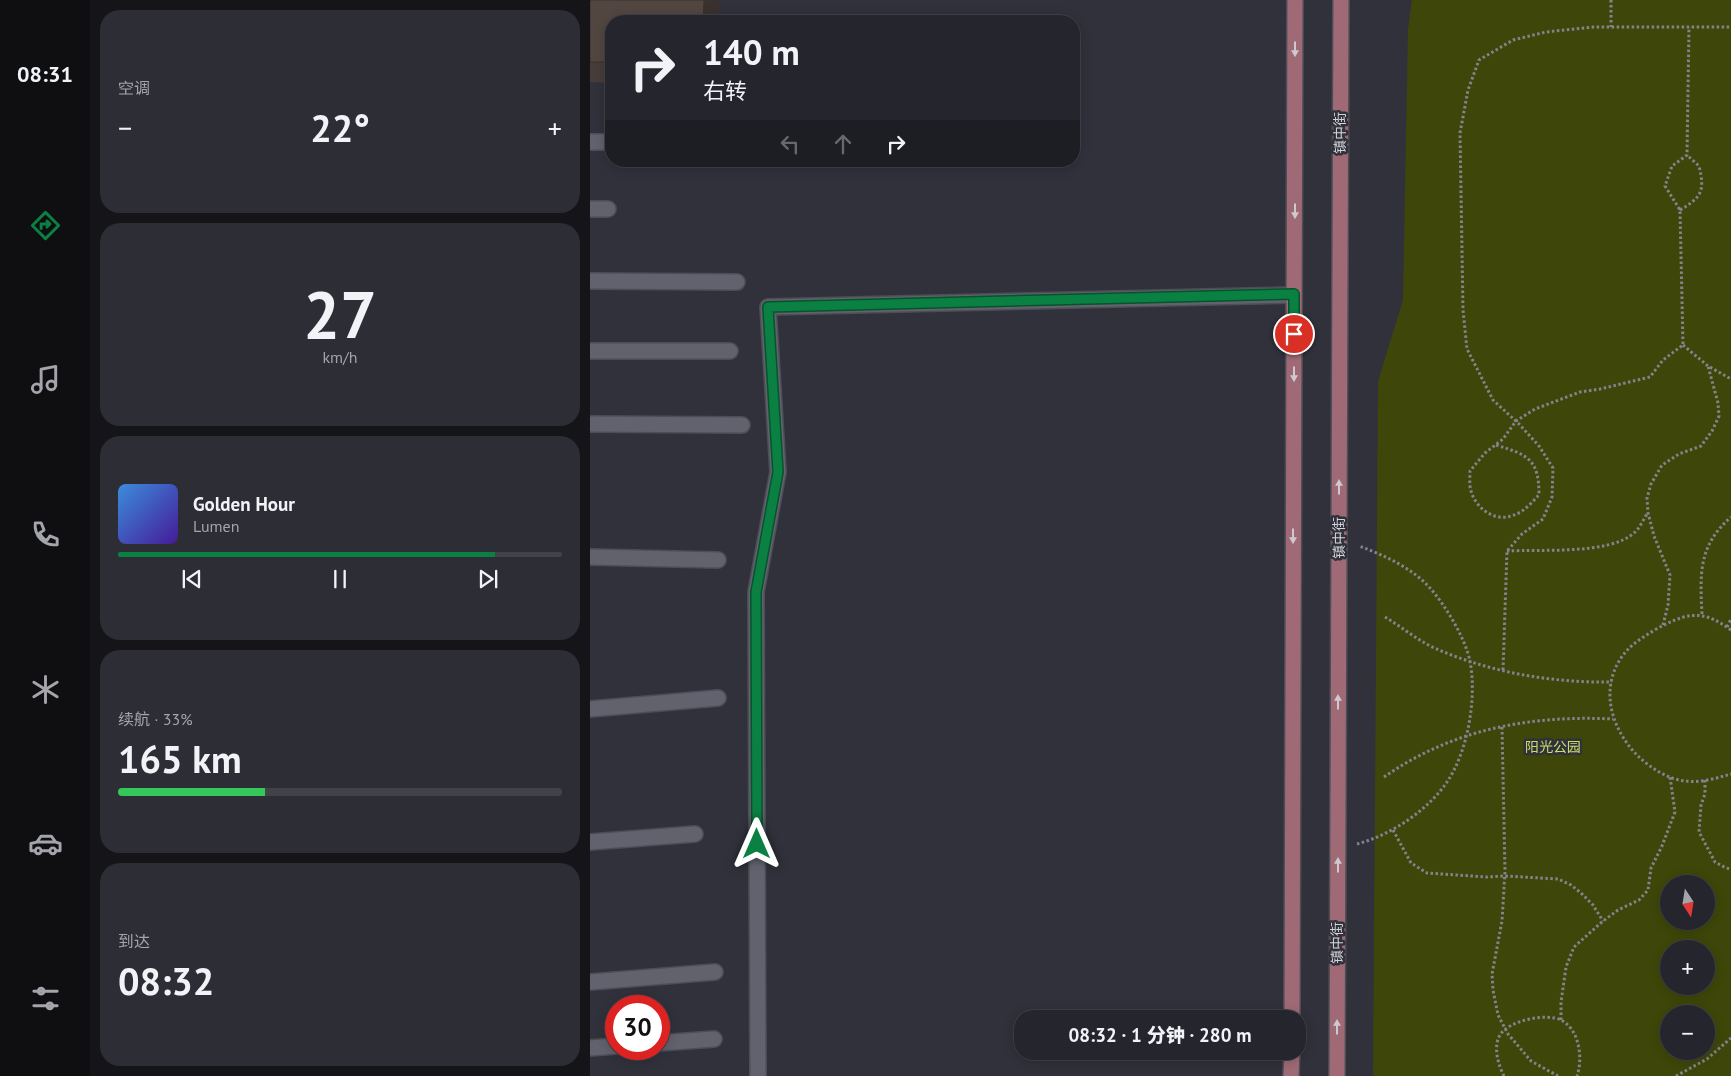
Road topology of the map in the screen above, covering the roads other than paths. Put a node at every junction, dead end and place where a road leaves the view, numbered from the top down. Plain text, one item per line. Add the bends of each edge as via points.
1 (1295, 0) edge
2 (1341, 0) edge
3 (590, 142) edge
4 (605, 142) edge
5 (590, 209) edge
6 (608, 209) dead end
7 (590, 281) edge
8 (737, 282) dead end
9 (1294, 294) junction
10 (590, 351) edge
11 (730, 351) dead end
12 (590, 424) edge
13 (742, 425) dead end
14 (590, 558) edge
15 (718, 560) dead end
16 (718, 698) dead end
17 (590, 709) edge
18 (695, 834) dead end
19 (590, 842) edge
20 (715, 972) dead end
21 (590, 982) edge
22 (1292, 1010) edge
23 (714, 1039) dead end
24 (670, 1042) edge
25 (605, 1047) edge
26 (590, 1048) edge
27 (1292, 1060) edge
28 (758, 1076) edge
29 (1292, 1076) edge
30 (1337, 1076) edge

1 -> 9 main road
30 -> 2 main road, 镇中街
3 - 4 street
5 - 6 street
7 - 8 street
9 -> 22 main road
9 - 28 street via 768,307 778,472 756,592
10 - 11 street
12 - 13 street
14 - 15 street
16 - 17 street
18 - 19 street
20 - 21 street
23 - 24 street
25 - 26 street
27 - 29 main road

